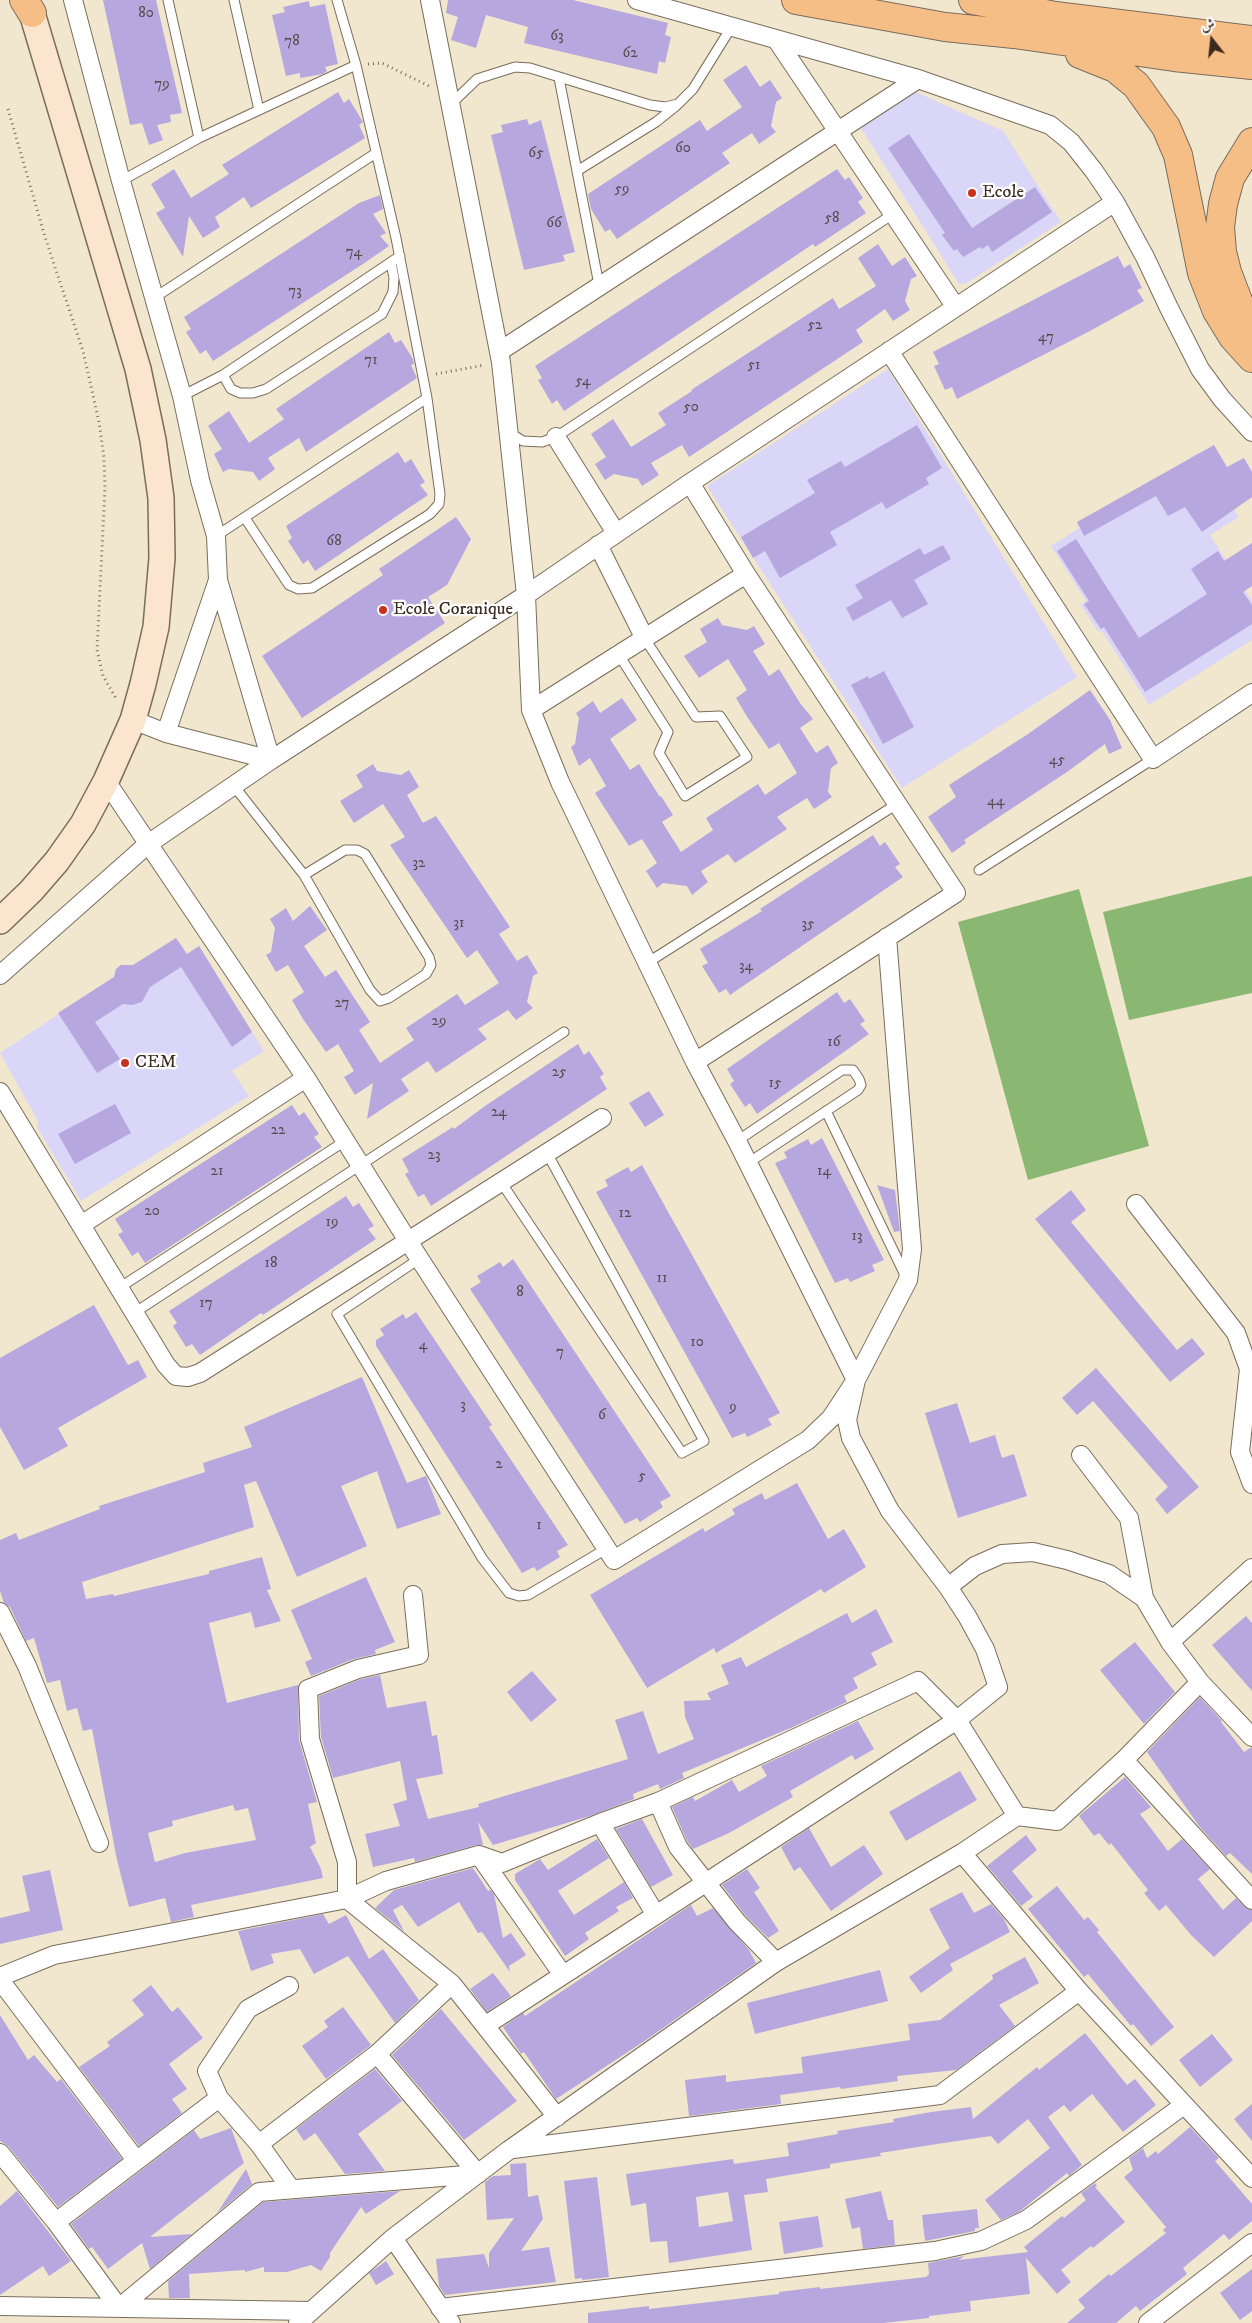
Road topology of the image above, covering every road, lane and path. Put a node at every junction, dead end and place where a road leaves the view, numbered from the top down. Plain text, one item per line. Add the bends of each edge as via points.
1 (73, 0) edge
2 (168, 0) edge
3 (234, 0) edge
4 (337, 0) edge
5 (430, 0) edge
6 (637, 0) edge
7 (796, 0) edge
8 (973, 0) edge
9 (30, 4) edge
10 (732, 26) junction
11 (1014, 34) junction
12 (776, 39) junction
13 (1252, 40) edge
14 (356, 65) junction
15 (1252, 65) edge
16 (559, 78) junction
17 (918, 79) junction
18 (449, 100) junction
19 (678, 104) junction
20 (8, 109) dead end
21 (259, 110) junction
22 (839, 130) junction
23 (199, 138) junction
24 (1252, 142) edge
25 (376, 153) junction
26 (577, 172) junction
27 (120, 181) junction
28 (1115, 202) junction
29 (893, 214) junction
30 (400, 256) junction
31 (391, 263) junction
32 (599, 285) junction
33 (154, 298) junction
34 (955, 306) junction
35 (1252, 324) edge
36 (889, 351) junction
37 (500, 357) junction
38 (1252, 358) edge
39 (223, 375) junction
40 (423, 377) junction
41 (182, 396) junction
42 (427, 398) junction
43 (1252, 432) edge
44 (510, 433) junction
45 (556, 437) junction
46 (690, 483) junction
47 (245, 518) junction
48 (616, 533) junction
49 (216, 536) junction
50 (598, 545) junction
51 (746, 574) junction
52 (218, 580) junction
53 (526, 595) junction
54 (645, 639) junction
55 (619, 655) junction
56 (1252, 693) edge
57 (531, 710) junction
58 (132, 720) junction
59 (166, 733) junction
60 (1153, 759) junction
61 (271, 760) junction
62 (106, 781) junction
63 (234, 786) junction
64 (897, 804) junction
65 (148, 844) junction
66 (980, 870) dead end
67 (304, 875) junction
68 (0, 920) edge
69 (887, 937) junction
70 (647, 963) junction
71 (0, 975) edge
72 (564, 1032) dead end
73 (695, 1062) junction
74 (306, 1078) junction
75 (0, 1092) edge
76 (826, 1111) junction
77 (602, 1118) dead end
78 (345, 1141) junction
79 (737, 1141) junction
80 (547, 1154) junction
81 (748, 1163) junction
82 (360, 1165) junction
83 (501, 1182) junction
84 (1136, 1204) dead end
85 (81, 1225) junction
86 (408, 1241) junction
87 (419, 1259) junction
88 (908, 1280) junction
89 (119, 1288) junction
90 (134, 1313) junction
91 (856, 1380) junction
92 (1082, 1455) dead end
93 (1252, 1484) edge
94 (606, 1549) junction
95 (1252, 1568) edge
96 (948, 1587) junction
97 (413, 1595) dead end
98 (1144, 1598) junction
99 (0, 1612) edge
100 (1170, 1642) junction
101 (1200, 1682) junction
102 (957, 1720) junction
103 (1252, 1737) edge
104 (1124, 1760) junction
105 (658, 1802) junction
106 (1017, 1816) junction
107 (600, 1823) junction
108 (99, 1843) dead end
109 (962, 1853) junction
110 (479, 1855) junction
111 (705, 1881) junction
112 (347, 1899) junction
113 (1252, 1900) edge
114 (656, 1915) junction
115 (776, 1962) junction
116 (563, 1975) junction
117 (0, 1979) edge
118 (452, 1984) junction
119 (289, 1986) dead end
120 (1079, 1991) junction
121 (486, 2025) junction
122 (377, 2054) junction
123 (219, 2098) junction
124 (1184, 2105) junction
125 (557, 2117) junction
126 (259, 2144) junction
127 (509, 2150) junction
128 (0, 2153) edge
129 (136, 2160) junction
130 (478, 2174) junction
131 (1252, 2178) edge
132 (291, 2189) junction
133 (56, 2222) junction
134 (393, 2238) junction
135 (1252, 2243) edge
136 (0, 2306) edge
137 (119, 2308) junction
138 (440, 2308) junction
139 (311, 2311) junction
140 (298, 2323) edge
141 (451, 2323) edge
142 (1148, 2323) edge

1 - 27 street
2 - 23 lane
3 - 21 lane
4 - 14 lane
5 - 18 street
6 - 10 street
7 - 11 highway via 945,27
8 - 13 highway via 1055,16
9 - 58 street via 138,369 153,440 161,498 162,558 156,627
10 - 12 street
10 - 19 lane via 693,89
11 - 15 highway
11 - 38 highway via 1116,68 1150,102 1166,126 1178,155 1205,281 1233,337
12 - 17 street
12 - 22 street
14 - 18 path via 382,63
14 - 21 lane
14 - 25 lane
16 - 18 lane via 530,68 508,68 477,79
16 - 19 lane via 650,105 665,107
16 - 26 lane
17 - 22 street
17 - 28 street via 1050,125 1071,142
18 - 37 street
19 - 26 lane via 656,122
20 - 58 path via 45,237 83,351 97,414 105,488 97,650 107,686
21 - 23 lane
22 - 29 street
22 - 32 street
23 - 27 lane
24 - 35 highway via 1230,178 1220,227 1228,272 1240,306
25 - 30 lane
25 - 33 lane
26 - 32 lane
27 - 33 street
28 - 34 street
28 - 43 street via 1200,369
29 - 34 street
29 - 45 lane
30 - 31 lane
30 - 40 lane
31 - 39 lane
31 - 39 lane via 393,292 382,314 266,389 240,393 231,389
32 - 37 street
33 - 41 street
34 - 36 street
36 - 46 street
36 - 60 street
37 - 40 path
37 - 44 street
39 - 41 lane
40 - 42 lane
41 - 49 street
42 - 47 lane
42 - 47 lane via 440,494 439,504 430,514 312,588 298,589 289,586
44 - 45 lane via 523,441 542,442
44 - 53 street
45 - 48 street
46 - 48 street
46 - 51 street
47 - 49 lane
48 - 50 street
49 - 52 street
50 - 53 street
50 - 54 street
51 - 54 street
51 - 64 street
52 - 59 street
52 - 61 street
53 - 57 street
53 - 61 street
54 - 55 street
54 - 55 lane via 696,717 720,716 748,757 685,796 659,753 668,732
55 - 57 street
56 - 60 street
57 - 70 street via 560,782
58 - 59 street
58 - 62 street
59 - 61 street
60 - 66 lane
61 - 63 street
62 - 65 street
62 - 68 street via 83,824 57,861
63 - 65 street
63 - 67 lane
64 - 69 street via 956,893
64 - 70 lane
65 - 71 street
65 - 74 street
67 - 67 lane via 370,990 380,1000 389,998 426,974 431,965 430,957 365,854 345,850
69 - 73 street
69 - 88 street via 912,1249
70 - 73 street
72 - 82 lane
73 - 79 street
74 - 78 street
74 - 85 street
75 - 85 street
76 - 79 lane via 858,1090 861,1085 853,1070 842,1070
76 - 81 lane
76 - 88 lane
77 - 80 street
78 - 82 street
78 - 89 lane
79 - 81 street
80 - 83 street
80 - 83 lane via 704,1441 682,1453
81 - 91 street
82 - 86 street
82 - 90 lane
83 - 86 street
84 - 93 street via 1236,1333 1249,1369 1240,1452
85 - 89 street
86 - 87 street
86 - 90 street via 188,1377 176,1376 166,1365
87 - 94 street
87 - 94 lane via 337,1314 482,1558 509,1593 518,1596 528,1595
88 - 91 street
89 - 90 street
91 - 94 street via 831,1418 808,1440 614,1560
91 - 96 street via 847,1420 851,1438 890,1511
92 - 98 street via 1129,1518
95 - 100 street
96 - 98 street via 975,1566 1002,1554 1033,1552 1109,1574
96 - 102 street via 985,1649 998,1687
97 - 112 street via 419,1655 358,1669 308,1689 310,1738 347,1862
98 - 100 street
99 - 108 street via 27,1666
100 - 101 street
101 - 103 street
101 - 104 street
102 - 105 street via 918,1680
102 - 106 street
102 - 111 street
104 - 106 street via 1057,1821
104 - 113 street
105 - 107 street
105 - 111 street via 678,1847
106 - 109 street
107 - 110 street via 502,1863
107 - 114 street
109 - 115 street
109 - 120 street
110 - 112 street via 386,1881
110 - 116 street
111 - 114 street
111 - 115 street via 737,1922
112 - 117 street via 54,1955
112 - 118 street
114 - 116 street
115 - 125 street
116 - 121 street
117 - 129 street
118 - 121 street
118 - 122 street
119 - 123 street via 248,2010 207,2071
120 - 124 street
120 - 127 street via 940,2095
121 - 125 street
122 - 126 street
122 - 130 street
123 - 126 street
123 - 129 street
124 - 131 street
124 - 138 street via 1026,2220 981,2241 925,2252
125 - 127 street
126 - 132 street
127 - 130 street
128 - 133 street
129 - 133 street
130 - 132 street
130 - 134 street
132 - 137 street via 259,2192
133 - 137 street
134 - 138 street
134 - 139 street
135 - 142 street
136 - 137 street
137 - 139 street
138 - 141 street
139 - 140 street

